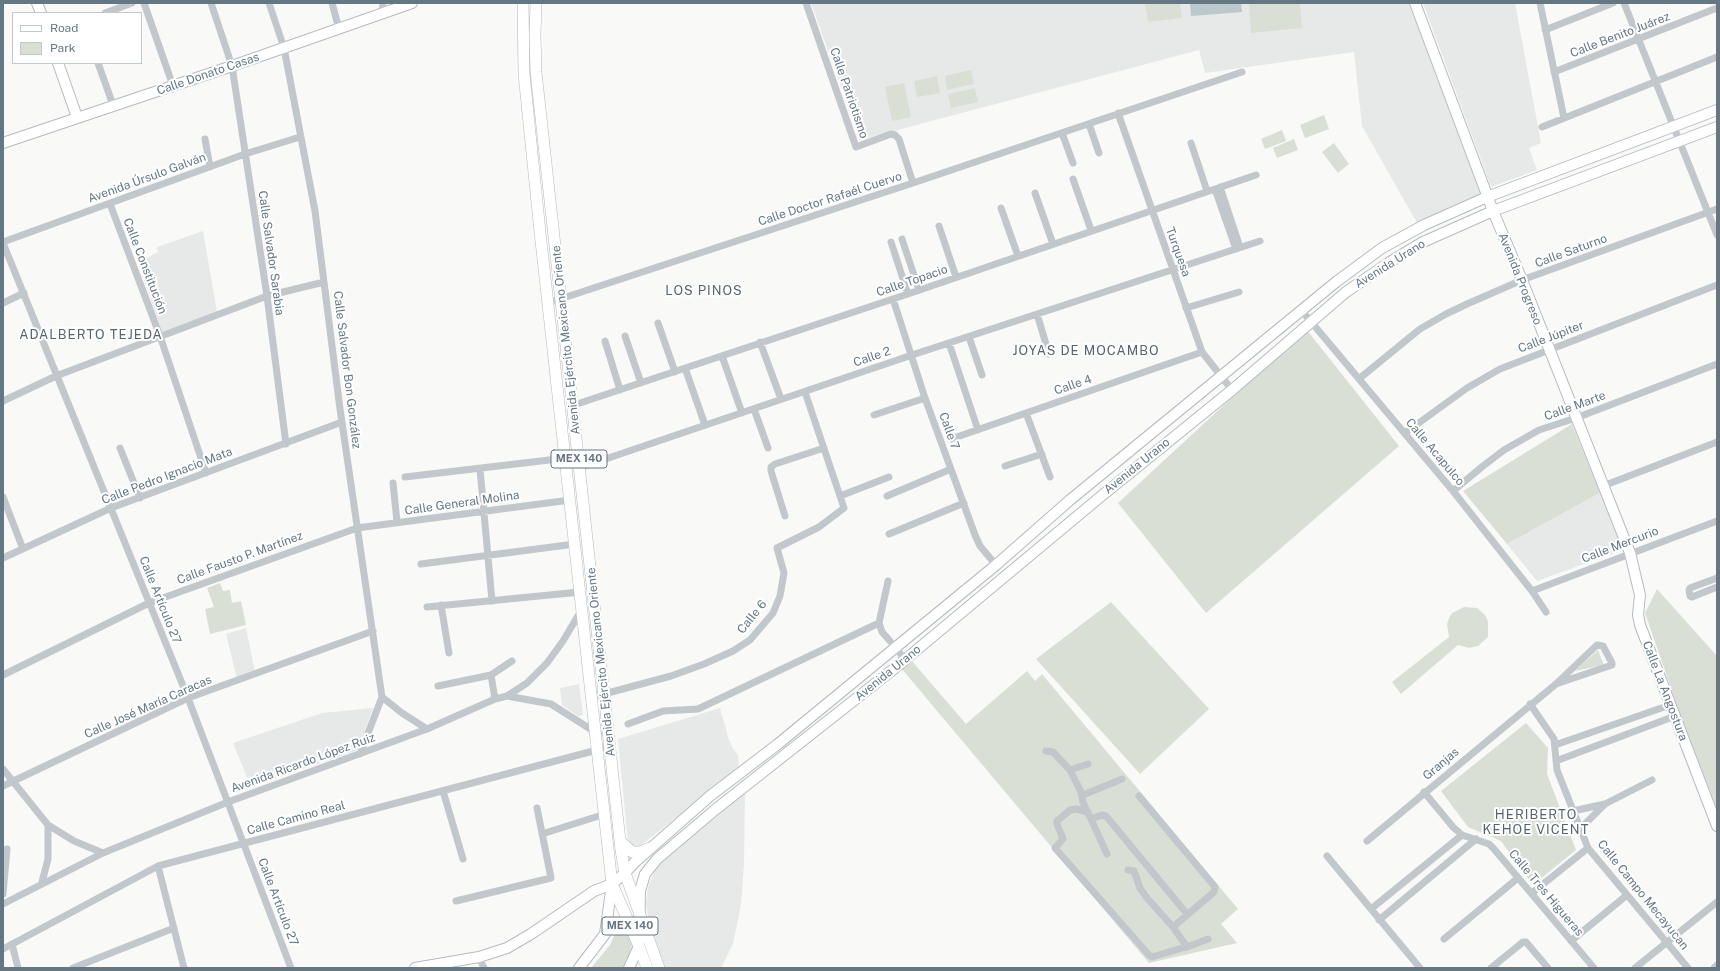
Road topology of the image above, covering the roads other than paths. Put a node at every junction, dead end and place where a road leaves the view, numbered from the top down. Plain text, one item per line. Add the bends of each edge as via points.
1 (132, 3) edge
2 (144, 3) edge
3 (211, 3) edge
4 (269, 3) edge
5 (332, 3) edge
6 (412, 3) edge
7 (523, 3) edge
8 (536, 3) edge
9 (806, 3) edge
10 (1415, 3) edge
11 (1540, 3) edge
12 (1613, 3) edge
13 (1624, 3) edge
14 (383, 8) edge
15 (1717, 8) edge
16 (108, 12) edge
17 (339, 29) junction
18 (1545, 30) junction
19 (1638, 39) junction
20 (284, 48) junction
21 (1717, 57) edge
22 (58, 64) edge
23 (98, 64) edge
24 (232, 66) junction
25 (1242, 72) dead end
26 (1554, 72) junction
27 (1656, 82) junction
28 (173, 86) junction
29 (113, 105) junction
30 (1717, 110) edge
31 (1118, 114) junction
32 (77, 117) junction
33 (1564, 118) junction
34 (1089, 124) junction
35 (1673, 126) junction
36 (1542, 127) dead end
37 (1717, 127) edge
38 (1062, 133) junction
39 (300, 137) junction
40 (205, 139) dead end
41 (1680, 141) junction
42 (3, 143) edge
43 (1190, 143) dead end
44 (1099, 153) dead end
45 (245, 154) junction
46 (1073, 163) dead end
47 (210, 167) junction
48 (1256, 175) dead end
49 (1073, 179) dead end
50 (913, 183) junction
51 (1218, 188) junction
52 (1207, 191) junction
53 (1035, 193) dead end
54 (1487, 197) junction
55 (110, 204) junction
56 (1001, 208) dead end
57 (1717, 209) edge
58 (1151, 210) junction
59 (1493, 211) junction
60 (1708, 212) junction
61 (939, 226) dead end
62 (1091, 230) junction
63 (1717, 235) edge
64 (902, 239) dead end
65 (1260, 241) dead end
66 (891, 242) dead end
67 (3, 243) edge
68 (1052, 244) junction
69 (1238, 248) junction
70 (1018, 256) junction
71 (1173, 268) junction
72 (956, 277) junction
73 (1522, 280) junction
74 (324, 282) junction
75 (1717, 285) edge
76 (919, 290) junction
77 (1239, 292) dead end
78 (24, 293) junction
79 (908, 294) junction
80 (267, 296) junction
81 (893, 299) junction
82 (562, 300) junction
83 (3, 303) edge
84 (548, 303) junction
85 (1186, 308) junction
86 (1302, 311) junction
87 (1037, 314) junction
88 (1312, 321) junction
89 (658, 323) dead end
90 (160, 336) junction
91 (624, 336) dead end
92 (969, 337) junction
93 (605, 341) dead end
94 (760, 342) junction
95 (949, 344) junction
96 (1549, 350) junction
97 (1202, 352) junction
98 (1049, 354) dead end
99 (912, 355) junction
100 (722, 356) junction
101 (1717, 364) edge
102 (685, 368) junction
103 (675, 372) junction
104 (982, 375) dead end
105 (56, 376) junction
106 (1222, 377) junction
107 (1360, 378) junction
108 (641, 383) junction
109 (620, 390) junction
110 (1232, 390) junction
111 (805, 392) junction
112 (925, 398) junction
113 (781, 399) junction
114 (3, 401) edge
115 (574, 405) junction
116 (754, 409) junction
117 (742, 413) junction
118 (1026, 413) junction
119 (874, 415) dead end
120 (1576, 418) junction
121 (342, 422) junction
122 (704, 425) junction
123 (978, 430) junction
124 (1405, 434) junction
125 (951, 439) dead end
126 (1717, 442) edge
127 (286, 444) junction
128 (120, 448) dead end
129 (768, 448) dead end
130 (824, 448) junction
131 (1042, 454) junction
132 (566, 458) junction
133 (1005, 466) dead end
134 (579, 468) junction
135 (480, 469) junction
136 (951, 469) junction
137 (206, 473) junction
138 (404, 477) dead end
139 (889, 477) dead end
140 (1050, 477) dead end
141 (393, 483) dead end
142 (1603, 486) junction
143 (1453, 491) junction
144 (840, 496) junction
145 (887, 496) dead end
146 (3, 497) edge
147 (140, 498) junction
148 (570, 500) junction
149 (964, 503) junction
150 (111, 508) junction
151 (484, 511) junction
152 (785, 516) dead end
153 (1717, 521) edge
154 (397, 522) junction
155 (357, 528) junction
156 (889, 534) dead end
157 (575, 544) junction
158 (23, 549) junction
159 (1630, 553) junction
160 (488, 555) junction
161 (3, 558) edge
162 (421, 564) dead end
163 (996, 565) junction
164 (1717, 578) edge
165 (888, 581) dead end
166 (1717, 587) edge
167 (1532, 591) junction
168 (580, 592) junction
169 (952, 600) junction
170 (492, 601) junction
171 (149, 603) junction
172 (441, 605) junction
173 (427, 607) dead end
174 (582, 609) junction
175 (962, 612) junction
176 (1546, 612) dead end
177 (879, 623) junction
178 (373, 631) junction
179 (892, 646) junction
180 (449, 653) dead end
181 (512, 661) dead end
182 (903, 662) junction
183 (3, 675) edge
184 (491, 675) junction
185 (1556, 684) junction
186 (438, 686) dead end
187 (604, 694) junction
188 (506, 696) junction
189 (591, 696) junction
190 (382, 697) junction
191 (188, 698) junction
192 (495, 699) junction
193 (1530, 704) junction
194 (1670, 705) junction
195 (1675, 716) junction
196 (628, 724) dead end
197 (1614, 724) junction
198 (427, 729) junction
199 (594, 732) junction
200 (608, 732) junction
201 (1618, 738) junction
202 (1555, 745) junction
203 (610, 748) junction
204 (596, 750) junction
205 (1046, 751) dead end
206 (360, 754) junction
207 (1556, 761) junction
208 (1088, 764) dead end
209 (3, 769) edge
210 (1070, 770) junction
211 (1122, 779) dead end
212 (1652, 780) dead end
213 (12, 781) junction
214 (3, 786) edge
215 (443, 791) junction
216 (1424, 792) junction
217 (1083, 795) junction
218 (1139, 796) dead end
219 (228, 802) junction
220 (1083, 803) junction
221 (1605, 804) junction
222 (537, 808) dead end
223 (1076, 809) junction
224 (1573, 811) junction
225 (605, 814) junction
226 (1089, 816) junction
227 (48, 825) junction
228 (1717, 826) edge
229 (1581, 828) junction
230 (542, 834) junction
231 (1462, 835) junction
232 (1476, 839) junction
233 (1367, 841) dead end
234 (620, 842) junction
235 (244, 843) junction
236 (650, 848) junction
237 (1588, 848) junction
238 (7, 849) dead end
239 (103, 853) junction
240 (1106, 854) dead end
241 (1328, 856) dead end
242 (463, 859) dead end
243 (158, 866) junction
244 (1128, 870) dead end
245 (625, 873) junction
246 (1518, 878) junction
247 (42, 882) junction
248 (612, 884) junction
249 (1532, 893) junction
250 (3, 894) edge
251 (1627, 895) junction
252 (456, 901) dead end
253 (1717, 902) edge
254 (3, 904) edge
255 (1371, 909) junction
256 (639, 913) junction
257 (1187, 914) junction
258 (1379, 920) junction
259 (1173, 927) junction
260 (174, 928) junction
261 (1208, 939) dead end
262 (1444, 939) dead end
263 (1571, 941) junction
264 (1666, 942) junction
265 (12, 944) junction
266 (639, 946) junction
267 (1187, 947) junction
268 (3, 949) edge
269 (479, 957) junction
270 (1717, 965) edge
271 (580, 967) edge
272 (18, 968) edge
273 (73, 968) edge
274 (184, 968) edge
275 (291, 968) edge
276 (415, 968) edge
277 (484, 968) edge
278 (629, 968) edge
279 (647, 968) edge
280 (659, 968) edge
281 (1420, 968) edge
282 (1491, 968) edge
283 (1548, 968) edge
284 (1594, 968) edge
285 (1635, 968) edge
286 (1688, 968) edge
287 (1714, 968) edge

1 - 16 street
2 - 28 street
3 - 24 street, Calle Salvador Sarabia
4 - 20 street, Calle Salvador Bon González
5 - 17 street
6 - 14 main road, Calle Donato Casas
7 - 84 main road, Avenida Ejército Mexicano Oriente / MEX 140 via 524,74
8 - 82 main road, Avenida Ejército Mexicano Oriente / MEX 140 via 536,72
9 - 50 street, Calle Patriotismo via 856,147 891,134 895,135 899,139
10 - 54 main road, Avenida Progreso
11 - 18 street
12 - 18 street
13 - 19 street
14 - 17 main road, Calle Donato Casas
15 - 19 street, Calle Benito Juárez
17 - 20 main road, Calle Donato Casas
18 - 26 street
19 - 26 street, Calle Benito Juárez
19 - 27 street
20 - 24 main road, Calle Donato Casas
20 - 39 street, Calle Salvador Bon González
21 - 27 street
22 - 32 main road
23 - 29 street
24 - 28 main road, Calle Donato Casas
24 - 45 street, Calle Salvador Sarabia
25 - 31 street, Calle Doctor Rafaél Cuervo
26 - 33 street
27 - 33 street
27 - 35 street
28 - 29 main road, Calle Donato Casas
29 - 32 main road, Calle Donato Casas
30 - 35 main road, Avenida Urano
31 - 34 street, Calle Doctor Rafaél Cuervo
31 - 58 street, Turquesa
32 - 42 main road, Calle Donato Casas
33 - 36 street
34 - 38 street, Calle Doctor Rafaél Cuervo
34 - 44 street
35 - 41 street
35 - 54 main road, Avenida Urano
37 - 41 main road, Avenida Urano
38 - 46 street
38 - 50 street, Calle Doctor Rafaél Cuervo
39 - 45 street, Avenida Úrsulo Galván
39 - 74 street, Calle Salvador Bon González via 315,211
40 - 47 street
41 - 59 main road, Avenida Urano
41 - 60 street
43 - 52 street
45 - 47 street, Avenida Úrsulo Galván
45 - 80 street, Calle Salvador Sarabia
47 - 55 street, Avenida Úrsulo Galván
48 - 51 street, Calle Topacio
49 - 62 street
50 - 82 street, Calle Doctor Rafaél Cuervo
51 - 52 street, Calle Topacio
51 - 69 street
52 - 58 street, Calle Topacio
53 - 68 street
54 - 59 main road, Avenida Progreso
54 - 86 main road, Avenida Urano via 1424,225 1382,248
55 - 67 street, Avenida Úrsulo Galván
55 - 90 street, Calle Constitución
56 - 70 street
57 - 60 street, Calle Saturno
58 - 62 street, Calle Topacio
58 - 71 street, Turquesa
59 - 73 main road, Avenida Progreso
59 - 88 main road, Avenida Urano via 1423,242 1390,262 1346,292
60 - 63 street
60 - 73 street, Calle Saturno
61 - 72 street
62 - 68 street, Calle Topacio
64 - 76 street
65 - 69 street, Calle 2
66 - 79 street
67 - 78 street, Calle Artículo 27
68 - 70 street, Calle Topacio
69 - 71 street, Calle 2
70 - 72 street, Calle Topacio
71 - 85 street, Turquesa
71 - 87 street, Calle 2
72 - 76 street, Calle Topacio
73 - 96 main road, Avenida Progreso
73 - 107 street, Calle Saturno via 1426,325
74 - 80 street
74 - 121 street, Calle Salvador Bon González
75 - 96 street, Calle Júpiter
76 - 79 street, Calle Topacio
77 - 85 street
78 - 83 street
78 - 105 street, Calle Artículo 27
79 - 81 street, Calle Topacio
80 - 90 street
80 - 127 street, Calle Salvador Sarabia
81 - 94 street, Calle Topacio
81 - 99 street, Calle 7
82 - 84 street, Calle Doctor Rafaél Cuervo
82 - 115 main road, Avenida Ejército Mexicano Oriente / MEX 140
84 - 132 main road, Avenida Ejército Mexicano Oriente / MEX 140
85 - 97 street, Turquesa
86 - 88 street, Calle Acapulco
86 - 106 main road, Avenida Urano
87 - 92 street, Calle 2
87 - 98 street
88 - 107 street, Calle Acapulco
88 - 110 main road, Avenida Urano
89 - 103 street
90 - 105 street
90 - 137 street, Calle Constitución
91 - 108 street
92 - 95 street, Calle 2
92 - 104 street
93 - 109 street
94 - 100 street, Calle Topacio
94 - 113 street
95 - 99 street, Calle 2
95 - 123 street
96 - 120 main road, Avenida Progreso
96 - 124 street, Calle Júpiter via 1500,369 1467,388
97 - 106 street, Turquesa
97 - 118 street, Calle 4
99 - 111 street, Calle 2
99 - 112 street, Calle 7
100 - 102 street, Calle Topacio
100 - 117 street
101 - 120 street, Calle Marte
102 - 103 street, Calle Topacio
102 - 122 street
103 - 108 street, Calle Topacio
105 - 114 street
105 - 150 street, Calle Artículo 27
106 - 110 street, Turquesa
106 - 163 main road, Avenida Urano via 1070,500
107 - 124 street, Calle Acapulco
108 - 109 street, Calle Topacio
109 - 115 street, Calle Topacio
110 - 175 main road, Avenida Urano
111 - 113 street, Calle 2
111 - 130 street, Calle 6
112 - 119 street
112 - 136 street, Calle 7
113 - 116 street, Calle 2
115 - 134 main road, Avenida Ejército Mexicano Oriente / MEX 140
116 - 117 street, Calle 2
116 - 129 street
117 - 122 street, Calle 2
118 - 123 street, Calle 4
118 - 131 street
120 - 142 main road, Avenida Progreso
120 - 143 street, Calle Marte via 1539,430 1522,439
121 - 127 street, Calle Pedro Ignacio Mata
121 - 155 street, Calle Salvador Bon González
122 - 134 street, Calle 2
123 - 125 street, Calle 4
124 - 143 street, Calle Acapulco
126 - 142 street
127 - 137 street, Calle Pedro Ignacio Mata
128 - 147 street
130 - 144 street, Calle 6
130 - 152 street via 772,467
131 - 133 street
131 - 140 street
132 - 135 street
132 - 148 main road, Avenida Ejército Mexicano Oriente / MEX 140
134 - 187 main road, Avenida Ejército Mexicano Oriente / MEX 140
135 - 138 street
135 - 151 street
136 - 145 street
136 - 149 street, Calle 7
137 - 147 street, Calle Pedro Ignacio Mata
139 - 144 street
141 - 154 street
142 - 159 main road, Avenida Progreso
143 - 167 street, Calle Acapulco
144 - 187 street, Calle 6 via 844,508 818,527 778,548 784,573 780,596 773,613 750,640 704,664 671,676
146 - 158 street
147 - 150 street, Calle Pedro Ignacio Mata
148 - 151 street, Calle General Molina
148 - 157 main road, Avenida Ejército Mexicano Oriente / MEX 140
149 - 156 street
149 - 163 street, Calle 7 via 980,546
150 - 158 street, Calle Pedro Ignacio Mata
150 - 171 street, Calle Artículo 27
151 - 154 street, Calle General Molina
151 - 160 street
153 - 159 street, Calle Mercurio
154 - 155 street, Calle General Molina
155 - 171 street, Calle Fausto P. Martínez
155 - 178 street, Calle Salvador Bon González
157 - 160 street
157 - 168 main road, Avenida Ejército Mexicano Oriente / MEX 140
158 - 161 street, Calle Pedro Ignacio Mata
159 - 167 street, Calle Mercurio
159 - 194 main road, Calle La Angostura via 1640,595 1639,620
160 - 162 street
160 - 170 street
163 - 169 main road, Avenida Urano
164 - 166 street via 1689,590 1690,596
165 - 177 street
167 - 176 street, Calle Acapulco
168 - 170 street
168 - 174 main road, Avenida Ejército Mexicano Oriente / MEX 140
169 - 175 main road
169 - 179 main road, Avenida Urano
170 - 172 street
171 - 183 street, Calle Fausto P. Martínez
171 - 191 street, Calle Artículo 27
172 - 173 street
172 - 180 street
174 - 188 street, Avenida Ricardo López Ruiz via 547,663 527,682
174 - 189 main road, Avenida Ejército Mexicano Oriente / MEX 140
175 - 182 main road, Avenida Urano
177 - 179 street
177 - 196 street via 698,709 662,712
178 - 190 street, Calle Salvador Bon González
178 - 191 street, Calle José María Caracas
179 - 182 street
179 - 236 main road, Avenida Urano via 778,744 710,796
181 - 184 street
182 - 256 main road, Avenida Urano via 716,809 657,859 646,874 640,891
184 - 186 street
184 - 192 street
185 - 185 street via 1612,665 1603,646 1597,645
185 - 193 street, Granjas
187 - 189 street, Calle 6
187 - 200 main road, Avenida Ejército Mexicano Oriente / MEX 140
188 - 192 street, Avenida Ricardo López Ruiz
188 - 199 street via 550,704
189 - 199 main road, Avenida Ejército Mexicano Oriente / MEX 140
190 - 198 street
190 - 206 street, Calle Salvador Bon González
191 - 213 street, Calle José María Caracas
191 - 219 street, Calle Artículo 27
192 - 198 street, Avenida Ricardo López Ruiz
193 - 202 street, Calle Campo Mecayucan via 1552,735
193 - 216 street, Granjas
194 - 195 main road, Calle La Angostura
194 - 197 street
195 - 201 street
195 - 228 main road, Calle La Angostura
197 - 201 street
197 - 202 street
198 - 206 street, Avenida Ricardo López Ruiz
199 - 200 street
199 - 204 main road, Avenida Ejército Mexicano Oriente / MEX 140
200 - 203 main road, Avenida Ejército Mexicano Oriente / MEX 140
201 - 207 street
202 - 207 street, Calle Campo Mecayucan
203 - 204 street, Calle Camino Real
203 - 234 main road, Avenida Ejército Mexicano Oriente / MEX 140
204 - 215 street, Calle Camino Real
204 - 225 main road, Avenida Ejército Mexicano Oriente / MEX 140
205 - 210 street via 1053,752
206 - 219 street, Avenida Ricardo López Ruiz
207 - 224 street, Calle Campo Mecayucan
208 - 210 street
209 - 213 street
210 - 217 street
211 - 217 street
212 - 221 street
213 - 214 street, Calle José María Caracas
213 - 227 street
215 - 235 street, Calle Camino Real
215 - 242 street
216 - 231 street, Calle Tres Higueras
216 - 233 street, Granjas
217 - 220 street
218 - 257 street via 1215,887 1214,892
219 - 235 street, Calle Artículo 27
219 - 239 street, Avenida Ricardo López Ruiz
220 - 223 street
220 - 226 street
221 - 224 street
221 - 229 street
222 - 230 street
223 - 226 street
223 - 267 street via 1070,810 1057,821 1063,839 1055,848 1149,955 1152,957
224 - 229 street, Calle Campo Mecayucan
225 - 230 street
225 - 248 main road, Avenida Ejército Mexicano Oriente / MEX 140
226 - 240 street
226 - 257 street via 1106,816
227 - 239 street via 74,841
227 - 247 street via 48,858
229 - 237 street, Calle Campo Mecayucan
230 - 252 street via 551,878
231 - 232 street, Calle Tres Higueras
231 - 255 street
232 - 246 street, Calle Tres Higueras via 1492,846
232 - 258 street
234 - 236 main road via 632,852
234 - 245 main road, Avenida Ejército Mexicano Oriente / MEX 140
235 - 243 street, Calle Camino Real
235 - 275 street, Calle Artículo 27
236 - 245 main road, Avenida Urano
237 - 249 street
237 - 251 street, Calle Campo Mecayucan
238 - 250 street
239 - 247 street, Avenida Ricardo López Ruiz
241 - 255 street
243 - 260 street
243 - 265 street, Calle Camino Real
244 - 259 street via 1134,871 1140,888
245 - 248 main road, Avenida Urano
245 - 256 main road, Avenida Ejército Mexicano Oriente / MEX 140
246 - 249 street, Calle Tres Higueras
246 - 262 street
247 - 254 street, Avenida Ricardo López Ruiz
248 - 266 main road, MEX 140
248 - 269 main road, Avenida Urano via 594,891 506,948
248 - 271 main road via 605,934
249 - 263 street, Calle Tres Higueras
251 - 263 street
251 - 264 street, Calle Campo Mecayucan
253 - 264 street
255 - 258 street
256 - 266 main road, Avenida Urano
256 - 280 main road, MEX 140
257 - 259 street
258 - 281 street
259 - 267 street
260 - 273 street
260 - 274 street
261 - 267 street
263 - 284 street, Calle Tres Higueras
264 - 285 street
264 - 286 street, Calle Campo Mecayucan
265 - 268 street, Calle Camino Real
265 - 272 street
266 - 278 main road
266 - 279 main road, MEX 140
269 - 276 main road, Avenida Urano
269 - 277 street
270 - 287 street
282 - 283 street via 1526,942

